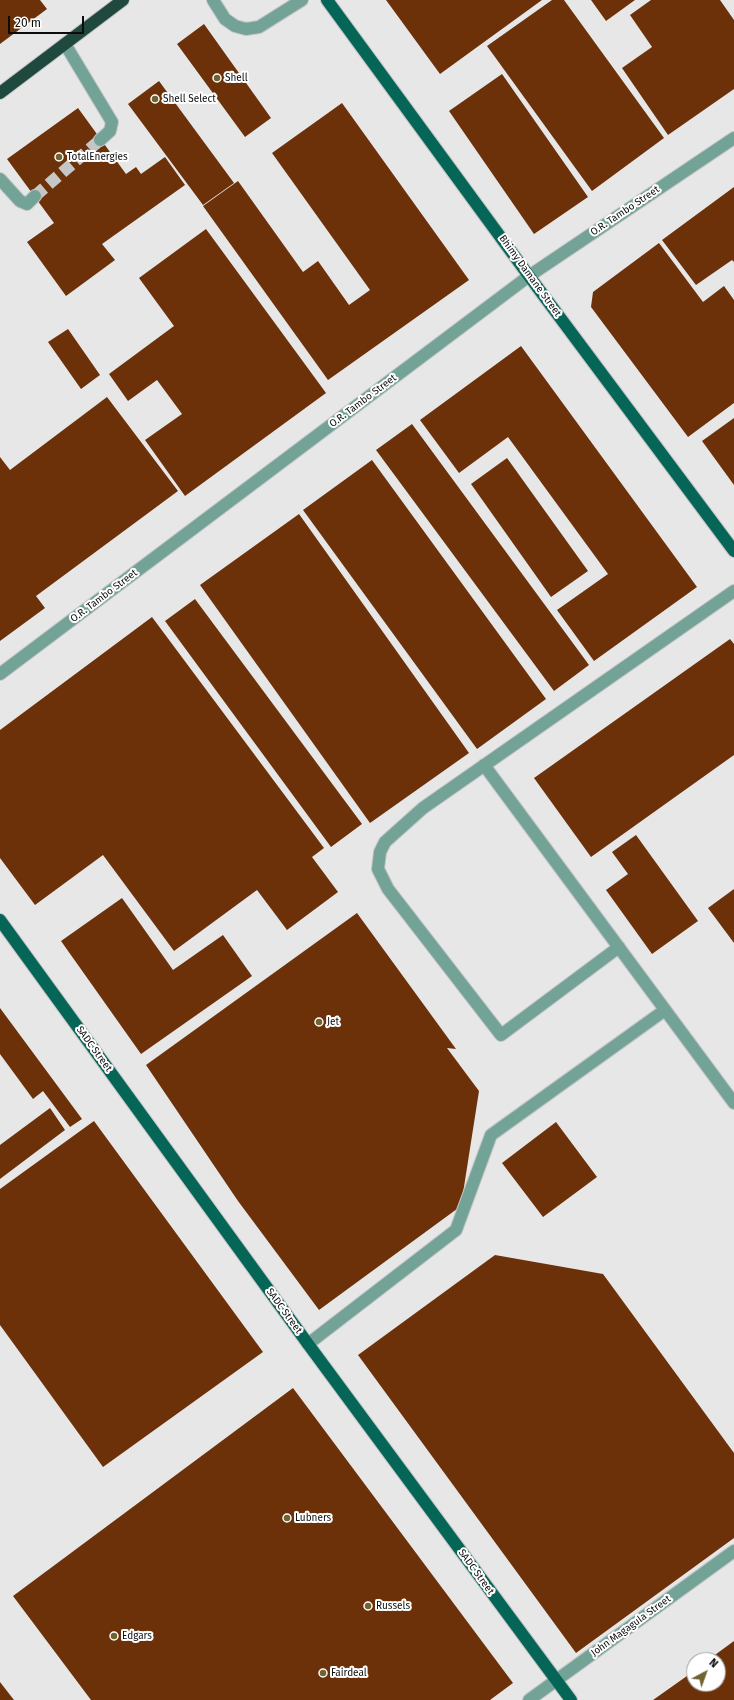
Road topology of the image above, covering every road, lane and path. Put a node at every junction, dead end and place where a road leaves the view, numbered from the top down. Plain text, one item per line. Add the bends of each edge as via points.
1 (123, 0) edge
2 (212, 0) edge
3 (302, 0) edge
4 (327, 0) edge
5 (65, 44) junction
6 (0, 93) edge
7 (734, 138) edge
8 (100, 140) tunnel mouth
9 (0, 179) edge
10 (35, 196) tunnel mouth
11 (529, 276) junction
12 (734, 552) edge
13 (734, 591) edge
14 (0, 674) edge
15 (484, 765) junction
16 (0, 920) edge
17 (618, 947) junction
18 (665, 1010) junction
19 (734, 1103) edge
20 (308, 1344) junction
21 (734, 1552) edge
22 (556, 1680) junction
23 (529, 1700) edge
24 (571, 1700) edge

1 - 5 highway
2 - 3 street via 225,19 246,29 259,27
4 - 11 main road, Bhimy Damane Street
5 - 6 highway
5 - 8 street via 112,122 110,131
7 - 11 street, O.R. Tambo Street
9 - 10 street via 27,204
11 - 12 main road, Bhimy Damane Street
11 - 14 street, O.R. Tambo Street
13 - 15 street
15 - 17 street
15 - 17 street via 423,808 385,842 380,852 378,869 388,889 501,1035
16 - 20 main road, SADC Street
17 - 18 street
18 - 19 street
18 - 20 street via 491,1135 456,1230
20 - 22 main road, SADC Street
21 - 22 street, John Magagula Street
22 - 23 street, John Magagula Street
22 - 24 main road, SADC Street

